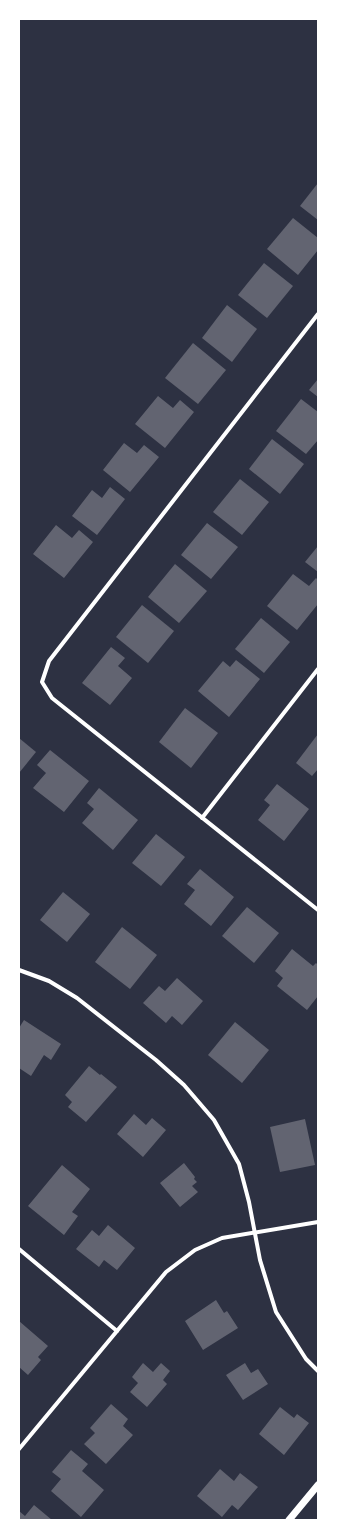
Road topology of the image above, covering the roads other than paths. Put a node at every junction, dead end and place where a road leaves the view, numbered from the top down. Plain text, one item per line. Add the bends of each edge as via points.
1 (318, 314) edge
2 (318, 669) edge
3 (202, 818) junction
4 (318, 910) edge
5 (19, 970) edge
6 (318, 1222) edge
7 (254, 1233) junction
8 (19, 1249) edge
9 (117, 1331) junction
10 (318, 1371) edge
11 (19, 1449) edge
12 (318, 1485) edge
13 (289, 1520) edge

1 - 3 street via 49,661 42,682 52,698
2 - 3 street
3 - 4 street
5 - 7 street via 49,981 77,998 184,1085 214,1120 239,1164
6 - 7 street
7 - 9 street via 222,1238 195,1250 166,1272
7 - 10 street via 276,1312 306,1359
8 - 9 street
9 - 11 street
12 - 13 street

